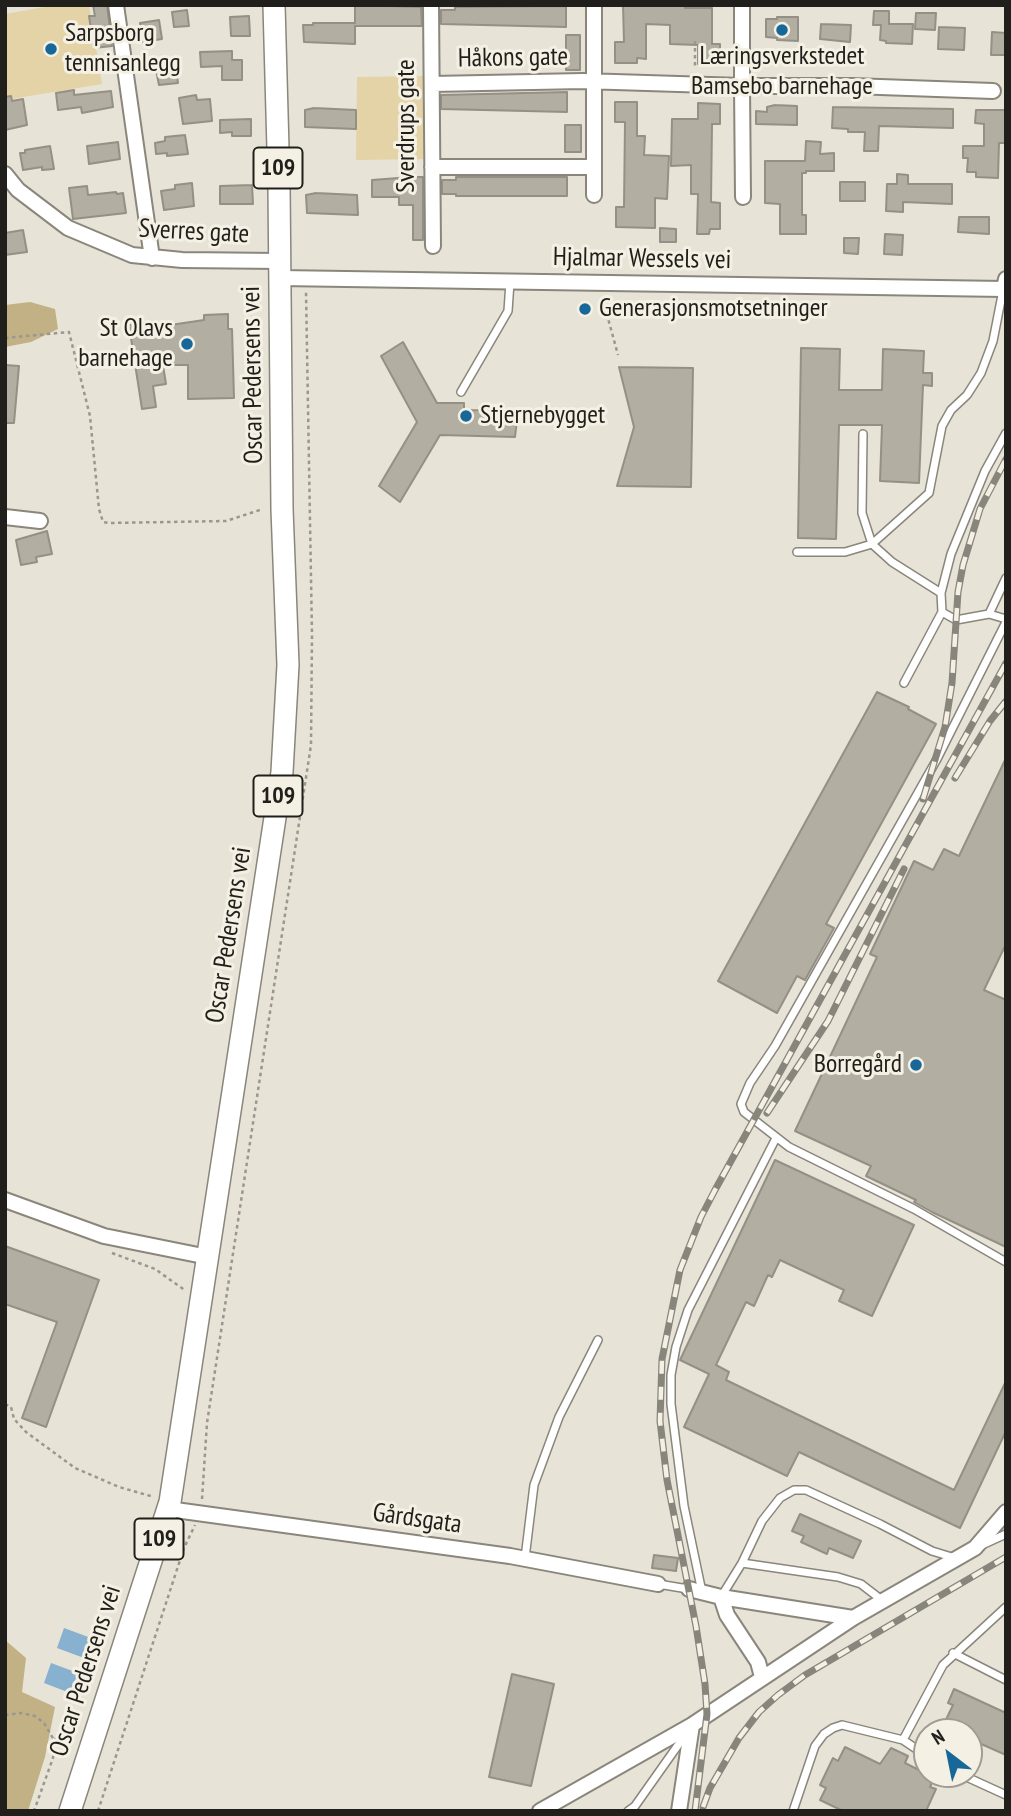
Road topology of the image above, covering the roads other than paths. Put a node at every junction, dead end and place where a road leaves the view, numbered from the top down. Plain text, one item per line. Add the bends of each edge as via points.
1 (116, 5) edge
2 (274, 5) edge
3 (431, 5) edge
4 (594, 5) edge
5 (742, 5) edge
6 (595, 81) junction
7 (432, 84) junction
8 (742, 86) junction
9 (993, 91) dead end
10 (432, 167) junction
11 (594, 167) junction
12 (5, 174) edge
13 (594, 195) dead end
14 (743, 197) dead end
15 (433, 246) dead end
16 (152, 258) junction
17 (280, 270) junction
18 (510, 282) junction
19 (1005, 284) edge
20 (461, 392) dead end
21 (863, 433) dead end
22 (1006, 433) edge
23 (5, 517) edge
24 (40, 521) dead end
25 (872, 544) junction
26 (797, 552) dead end
27 (1006, 578) edge
28 (941, 593) junction
29 (942, 612) junction
30 (989, 614) junction
31 (1006, 621) edge
32 (904, 683) dead end
33 (776, 1138) junction
34 (5, 1200) edge
35 (208, 1258) junction
36 (1006, 1262) edge
37 (598, 1340) dead end
38 (169, 1505) junction
39 (1006, 1512) edge
40 (1006, 1534) edge
41 (975, 1548) junction
42 (525, 1559) junction
43 (959, 1559) junction
44 (742, 1563) junction
45 (658, 1584) joint
46 (695, 1591) junction
47 (721, 1597) junction
48 (883, 1601) junction
49 (1006, 1606) edge
50 (853, 1618) junction
51 (953, 1653) junction
52 (762, 1677) junction
53 (1006, 1679) edge
54 (692, 1725) junction
55 (903, 1740) junction
56 (913, 1747) edge
57 (983, 1784) edge
58 (1006, 1795) edge
59 (635, 1808) edge
60 (70, 1811) edge
61 (540, 1811) edge
62 (628, 1811) edge
63 (680, 1811) edge
64 (793, 1811) edge

1 - 16 street
2 - 17 main road, Oscar Pedersens vei / 109
3 - 7 street, Sverdrups gate
4 - 6 street, Håkons gate
5 - 8 street
6 - 7 street, Håkons gate
6 - 8 street
6 - 11 street, Håkons gate
7 - 10 street, Sverdrups gate
8 - 9 street
8 - 14 street
10 - 11 street
10 - 15 street, Sverdrups gate
11 - 13 street, Håkons gate
12 - 16 street, Sverres gate via 18,190 68,228 112,248
16 - 17 street, Sverres gate
17 - 18 street, Hjalmar Wessels vei
17 - 35 main road, Oscar Pedersens vei / 109 via 288,665 282,772
18 - 19 street, Hjalmar Wessels vei
18 - 20 lane via 508,311
19 - 25 lane via 981,373 942,426 929,493
21 - 25 lane via 862,513
22 - 28 lane via 961,526
23 - 24 street
25 - 26 lane via 845,552
25 - 28 lane
27 - 30 lane
28 - 29 lane
29 - 30 lane via 963,620
29 - 32 lane
30 - 31 lane
31 - 33 lane via 937,759 743,1095 744,1112
33 - 36 lane
33 - 46 lane via 688,1310 676,1347 671,1405
34 - 35 street via 104,1236
35 - 38 main road, Oscar Pedersens vei / 109
37 - 42 lane via 559,1417 534,1485
38 - 42 street, Gårdsgata via 201,1515
38 - 60 main road, Oscar Pedersens vei / 109
39 - 41 street
40 - 41 lane
41 - 43 street
42 - 45 street, Gårdsgata
43 - 44 lane via 932,1551 806,1490 794,1490 780,1498 762,1521
43 - 48 street
44 - 47 lane
44 - 48 lane via 838,1577 861,1584
45 - 46 lane
46 - 47 street
47 - 50 street
47 - 52 street
48 - 50 street
49 - 51 lane
50 - 52 street
51 - 53 lane
51 - 55 lane
52 - 54 street
54 - 59 lane
54 - 61 street
54 - 63 street
55 - 56 lane
55 - 64 lane via 842,1725 833,1728 815,1746
57 - 58 lane
59 - 62 lane

